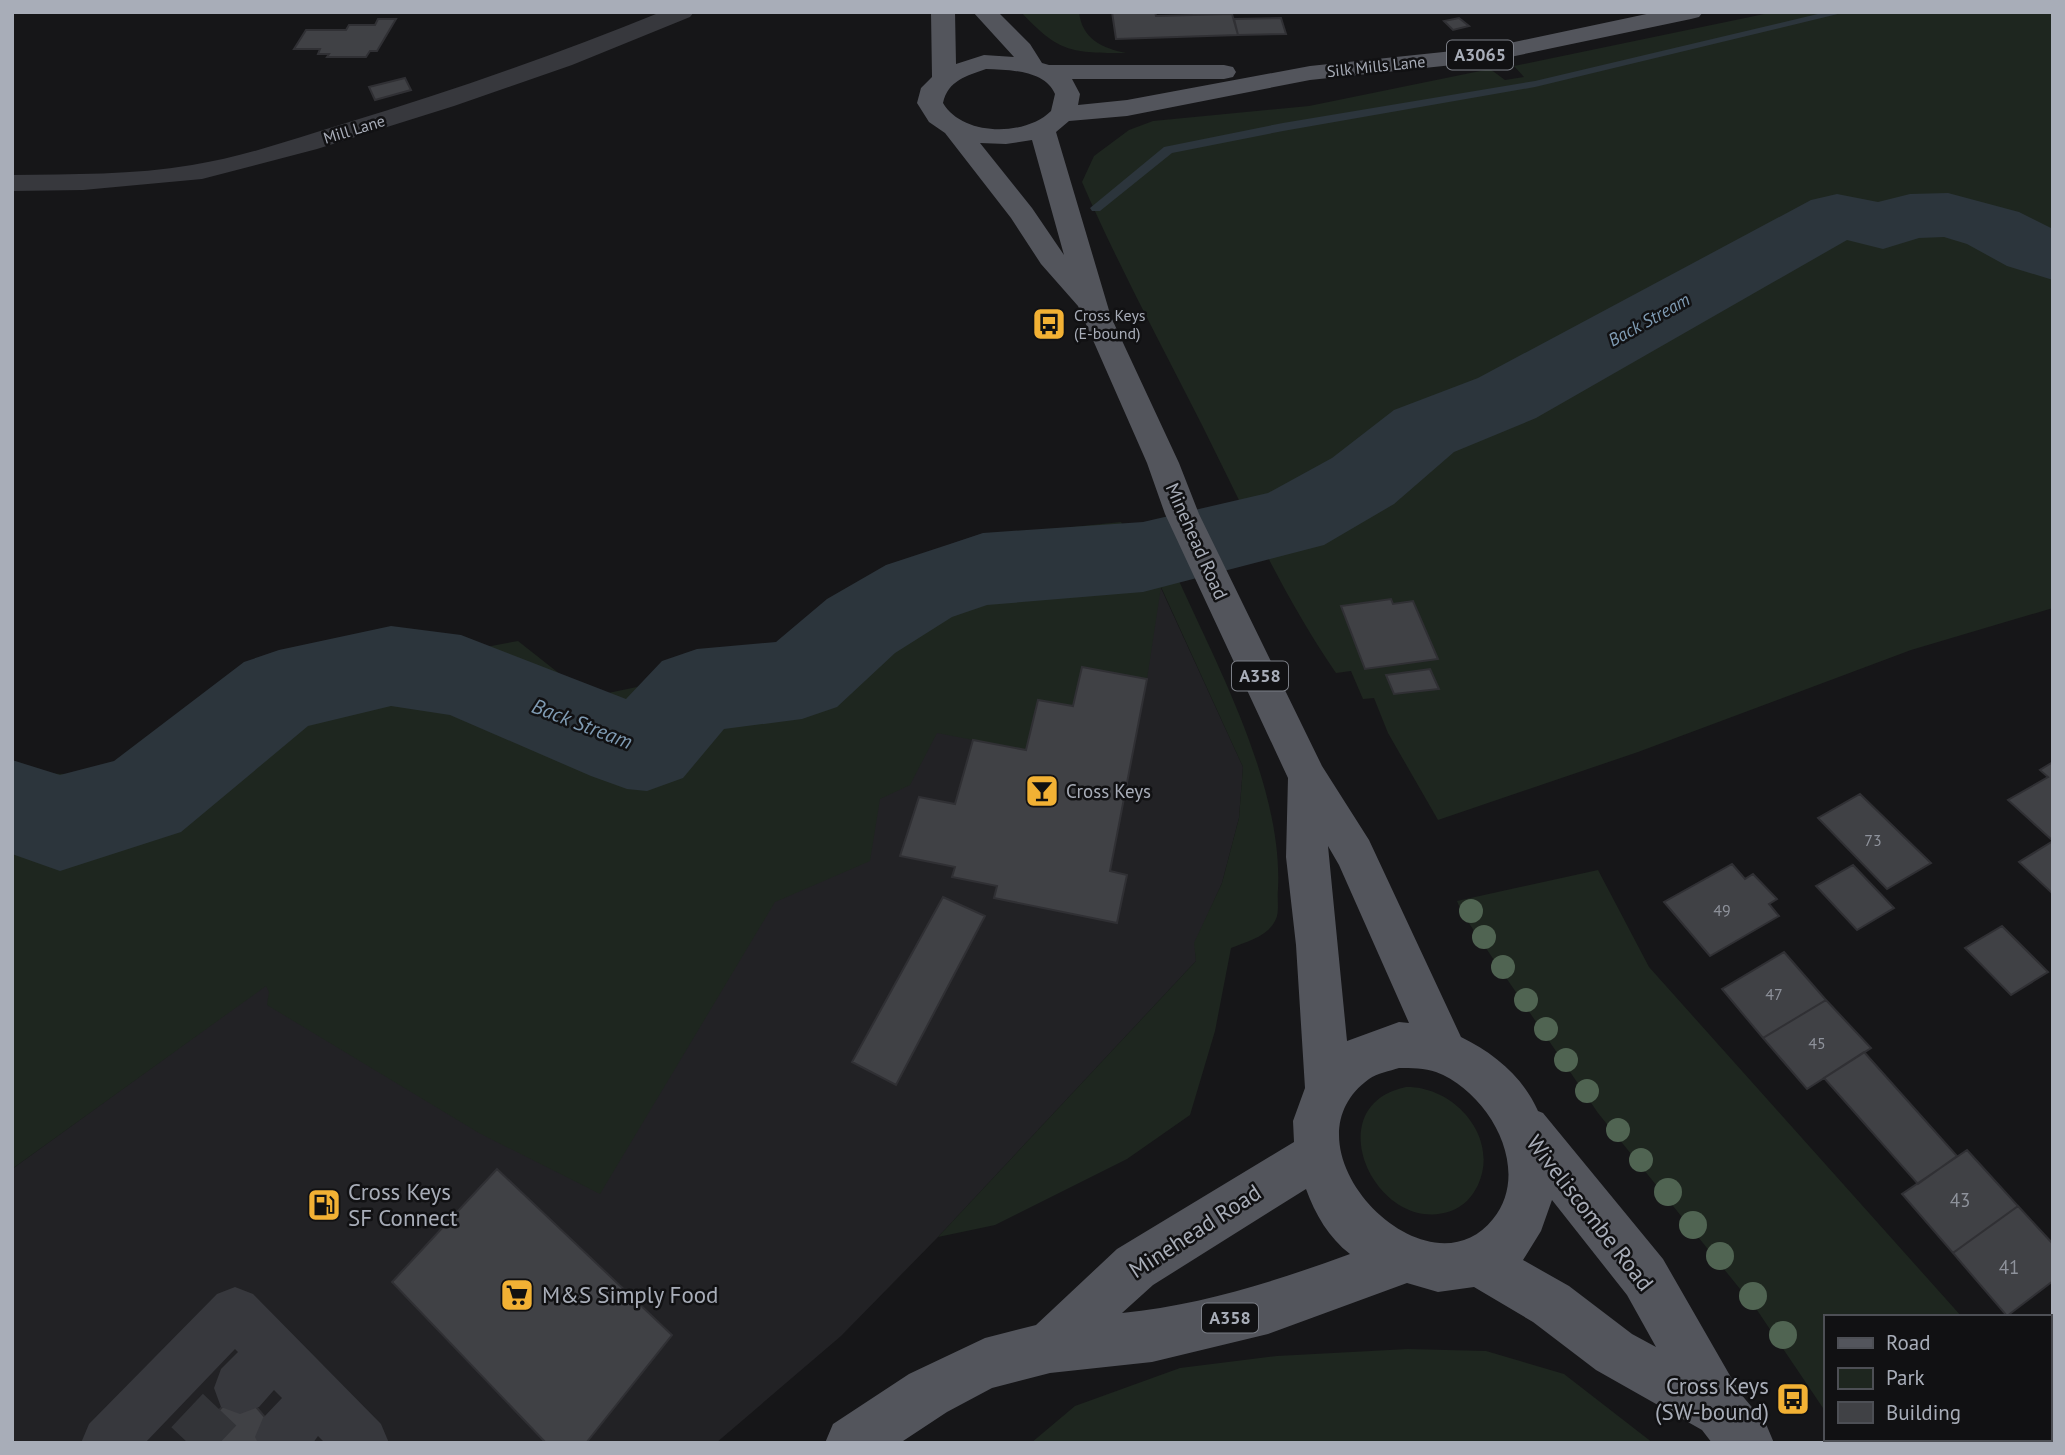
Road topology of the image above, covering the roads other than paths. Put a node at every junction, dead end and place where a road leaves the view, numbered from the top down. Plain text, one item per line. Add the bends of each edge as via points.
1 (682, 12) edge
2 (943, 12) edge
3 (985, 12) edge
4 (1690, 12) edge
5 (1039, 69) junction
6 (1310, 73) junction
7 (944, 78) junction
8 (1052, 121) junction
9 (956, 130) junction
10 (12, 183) edge
11 (1091, 302) junction
12 (1308, 778) junction
13 (1446, 1052) junction
14 (1328, 1088) junction
15 (1520, 1123) junction
16 (1318, 1154) junction
17 (1403, 1260) junction
18 (1477, 1261) junction
19 (1050, 1347) junction
20 (317, 1398) junction
21 (1735, 1428) edge
22 (282, 1437) dead end
23 (108, 1443) edge
24 (362, 1443) edge
25 (852, 1443) edge

1 - 10 street, Mill Lane via 563,61 445,101 193,173
2 - 7 main road, A358
3 - 5 main road, A358
4 - 6 main road, Silk Mills Lane / A3065 via 1491,54
5 - 6 main road, Silk Mills Lane / A3065
5 - 7 main road via 984,62
5 - 8 main road, A358 via 1059,80 1066,91 1067,103
6 - 8 main road, Silk Mills Lane / A3065
7 - 9 main road, A358 via 931,95 930,105 943,123
8 - 9 main road via 1022,135 999,138
8 - 11 main road, Minehead Road / A358
9 - 11 main road, Minehead Road / A358 via 1051,258
11 - 12 main road, Minehead Road / A358 via 1182,514
12 - 13 main road, Minehead Road / A358 via 1354,853
12 - 14 main road, Minehead Road / A358 via 1307,857
13 - 14 main road, A358 via 1422,1046 1377,1048 1341,1070
13 - 15 main road, A358 via 1489,1081
14 - 16 main road, A358 via 1318,1119
15 - 18 main road, A358 via 1531,1164 1527,1205 1509,1239
15 - 21 main road, Wiveliscombe Road via 1645,1277
16 - 17 main road, A358 via 1322,1177 1346,1217 1381,1249
16 - 19 main road, Minehead Road / A358 via 1135,1267
17 - 18 main road, A358 via 1441,1268
17 - 19 main road, Minehead Road / A358 via 1268,1309 1152,1336
18 - 21 main road, Wiveliscombe Road via 1551,1304 1614,1352
19 - 25 main road, Minehead Road / A358 via 985,1364 928,1393
20 - 22 street
20 - 23 street via 257,1371 235,1312
20 - 24 street

